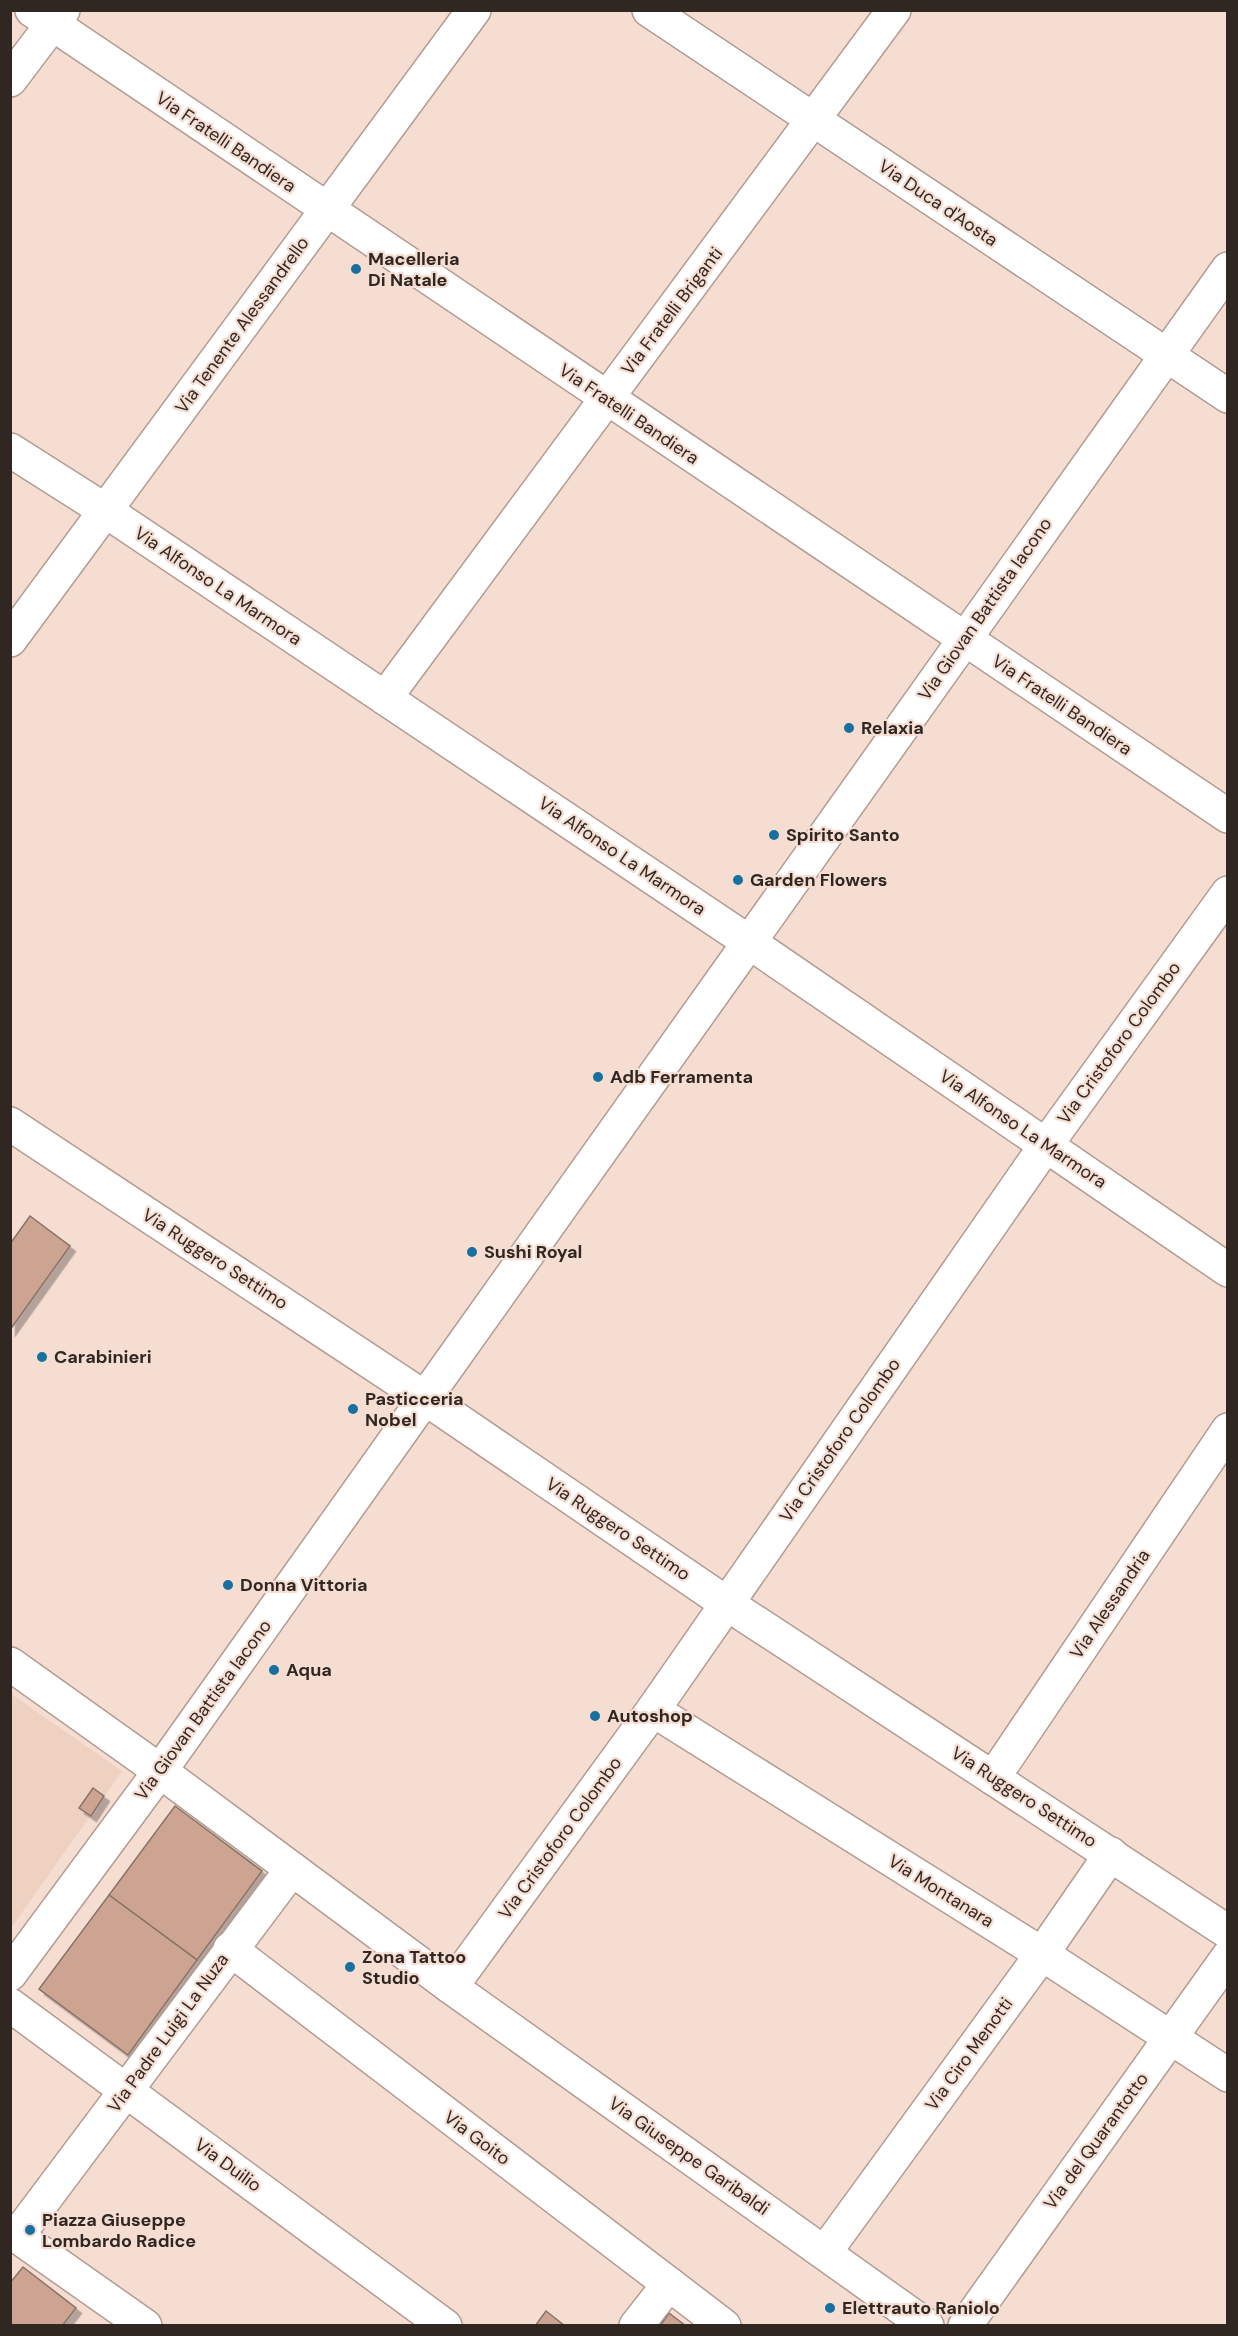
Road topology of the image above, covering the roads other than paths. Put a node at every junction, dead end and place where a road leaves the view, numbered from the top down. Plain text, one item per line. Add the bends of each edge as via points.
1 (474, 10) edge
2 (649, 10) edge
3 (894, 10) edge
4 (49, 15) edge
5 (10, 80) edge
6 (813, 120) junction
7 (327, 210) junction
8 (1227, 269) edge
9 (1166, 355) junction
10 (1227, 396) edge
11 (607, 399) junction
12 (10, 450) edge
13 (106, 511) junction
14 (964, 639) junction
15 (10, 640) edge
16 (385, 698) junction
17 (1227, 816) edge
18 (1227, 893) edge
19 (749, 942) junction
20 (10, 1124) edge
21 (1046, 1145) junction
22 (1227, 1269) edge
23 (425, 1398) junction
24 (1227, 1430) edge
25 (726, 1603) junction
26 (10, 1664) edge
27 (653, 1710) junction
28 (160, 1771) junction
29 (993, 1778) junction
30 (1111, 1854) junction
31 (292, 1869) junction
32 (1227, 1932) edge
33 (230, 1949) junction
34 (1042, 1954) junction
35 (1227, 1957) edge
36 (10, 1974) edge
37 (451, 1987) junction
38 (10, 2005) edge
39 (1169, 2039) junction
40 (1227, 2075) edge
41 (126, 2090) junction
42 (21, 2239) edge
43 (825, 2252) junction
44 (669, 2284) junction
45 (145, 2325) edge
46 (445, 2325) edge
47 (636, 2325) edge
48 (724, 2325) edge
49 (927, 2325) edge
50 (965, 2325) edge

1 - 7 street, Via Tenente Alessandrello
2 - 6 street, Via Duca d'Aosta
3 - 6 street, Via Fratelli Briganti
4 - 5 street
4 - 7 street, Via Fratelli Bandiera
6 - 9 street, Via Duca d'Aosta
6 - 11 street, Via Fratelli Briganti
7 - 11 street, Via Fratelli Bandiera
7 - 13 street, Via Tenente Alessandrello
8 - 9 street, Via Giovan Battista Iacono
9 - 10 street, Via Duca d'Aosta
9 - 14 street, Via Giovan Battista Iacono
11 - 14 street, Via Fratelli Bandiera
11 - 16 street, Via Fratelli Briganti
12 - 13 street, Via Alfonso La Marmora
13 - 15 street, Via Tenente Alessandrello
13 - 16 street, Via Alfonso La Marmora
14 - 17 street, Via Fratelli Bandiera
14 - 19 street, Via Giovan Battista Iacono
16 - 19 street, Via Alfonso La Marmora
18 - 21 street, Via Cristoforo Colombo
19 - 21 street, Via Alfonso La Marmora
19 - 23 street, Via Giovan Battista Iacono
20 - 23 street, Via Ruggero Settimo
21 - 22 street, Via Alfonso La Marmora
21 - 25 street, Via Cristoforo Colombo
23 - 25 street, Via Ruggero Settimo
23 - 28 street, Via Giovan Battista Iacono
24 - 29 street, Via Alessandria
25 - 27 street, Via Cristoforo Colombo
25 - 29 street, Via Ruggero Settimo
26 - 28 street, Via Giuseppe Garibaldi
27 - 34 street, Via Montanara
27 - 37 street, Via Cristoforo Colombo
28 - 31 street, Via Giuseppe Garibaldi
28 - 36 street, Via Giovan Battista Iacono
29 - 30 street, Via Ruggero Settimo
30 - 32 street, Via Ruggero Settimo
30 - 34 street, Via Ciro Menotti
31 - 33 street, Via Padre Luigi La Nuza
31 - 37 street, Via Giuseppe Garibaldi
33 - 41 street, Via Padre Luigi La Nuza
33 - 44 street, Via Goito
34 - 39 street, Via Montanara
34 - 43 street, Via Ciro Menotti
35 - 39 street, Via del Quarantotto
37 - 43 street, Via Giuseppe Garibaldi
38 - 41 street, Via Duilio
39 - 40 street, Via Montanara
39 - 50 street, Via del Quarantotto
41 - 42 street, Via Padre Luigi La Nuza via 46,2198
41 - 46 street, Via Duilio
42 - 45 street
43 - 49 street, Via Giuseppe Garibaldi
44 - 47 street
44 - 48 street, Via Goito

